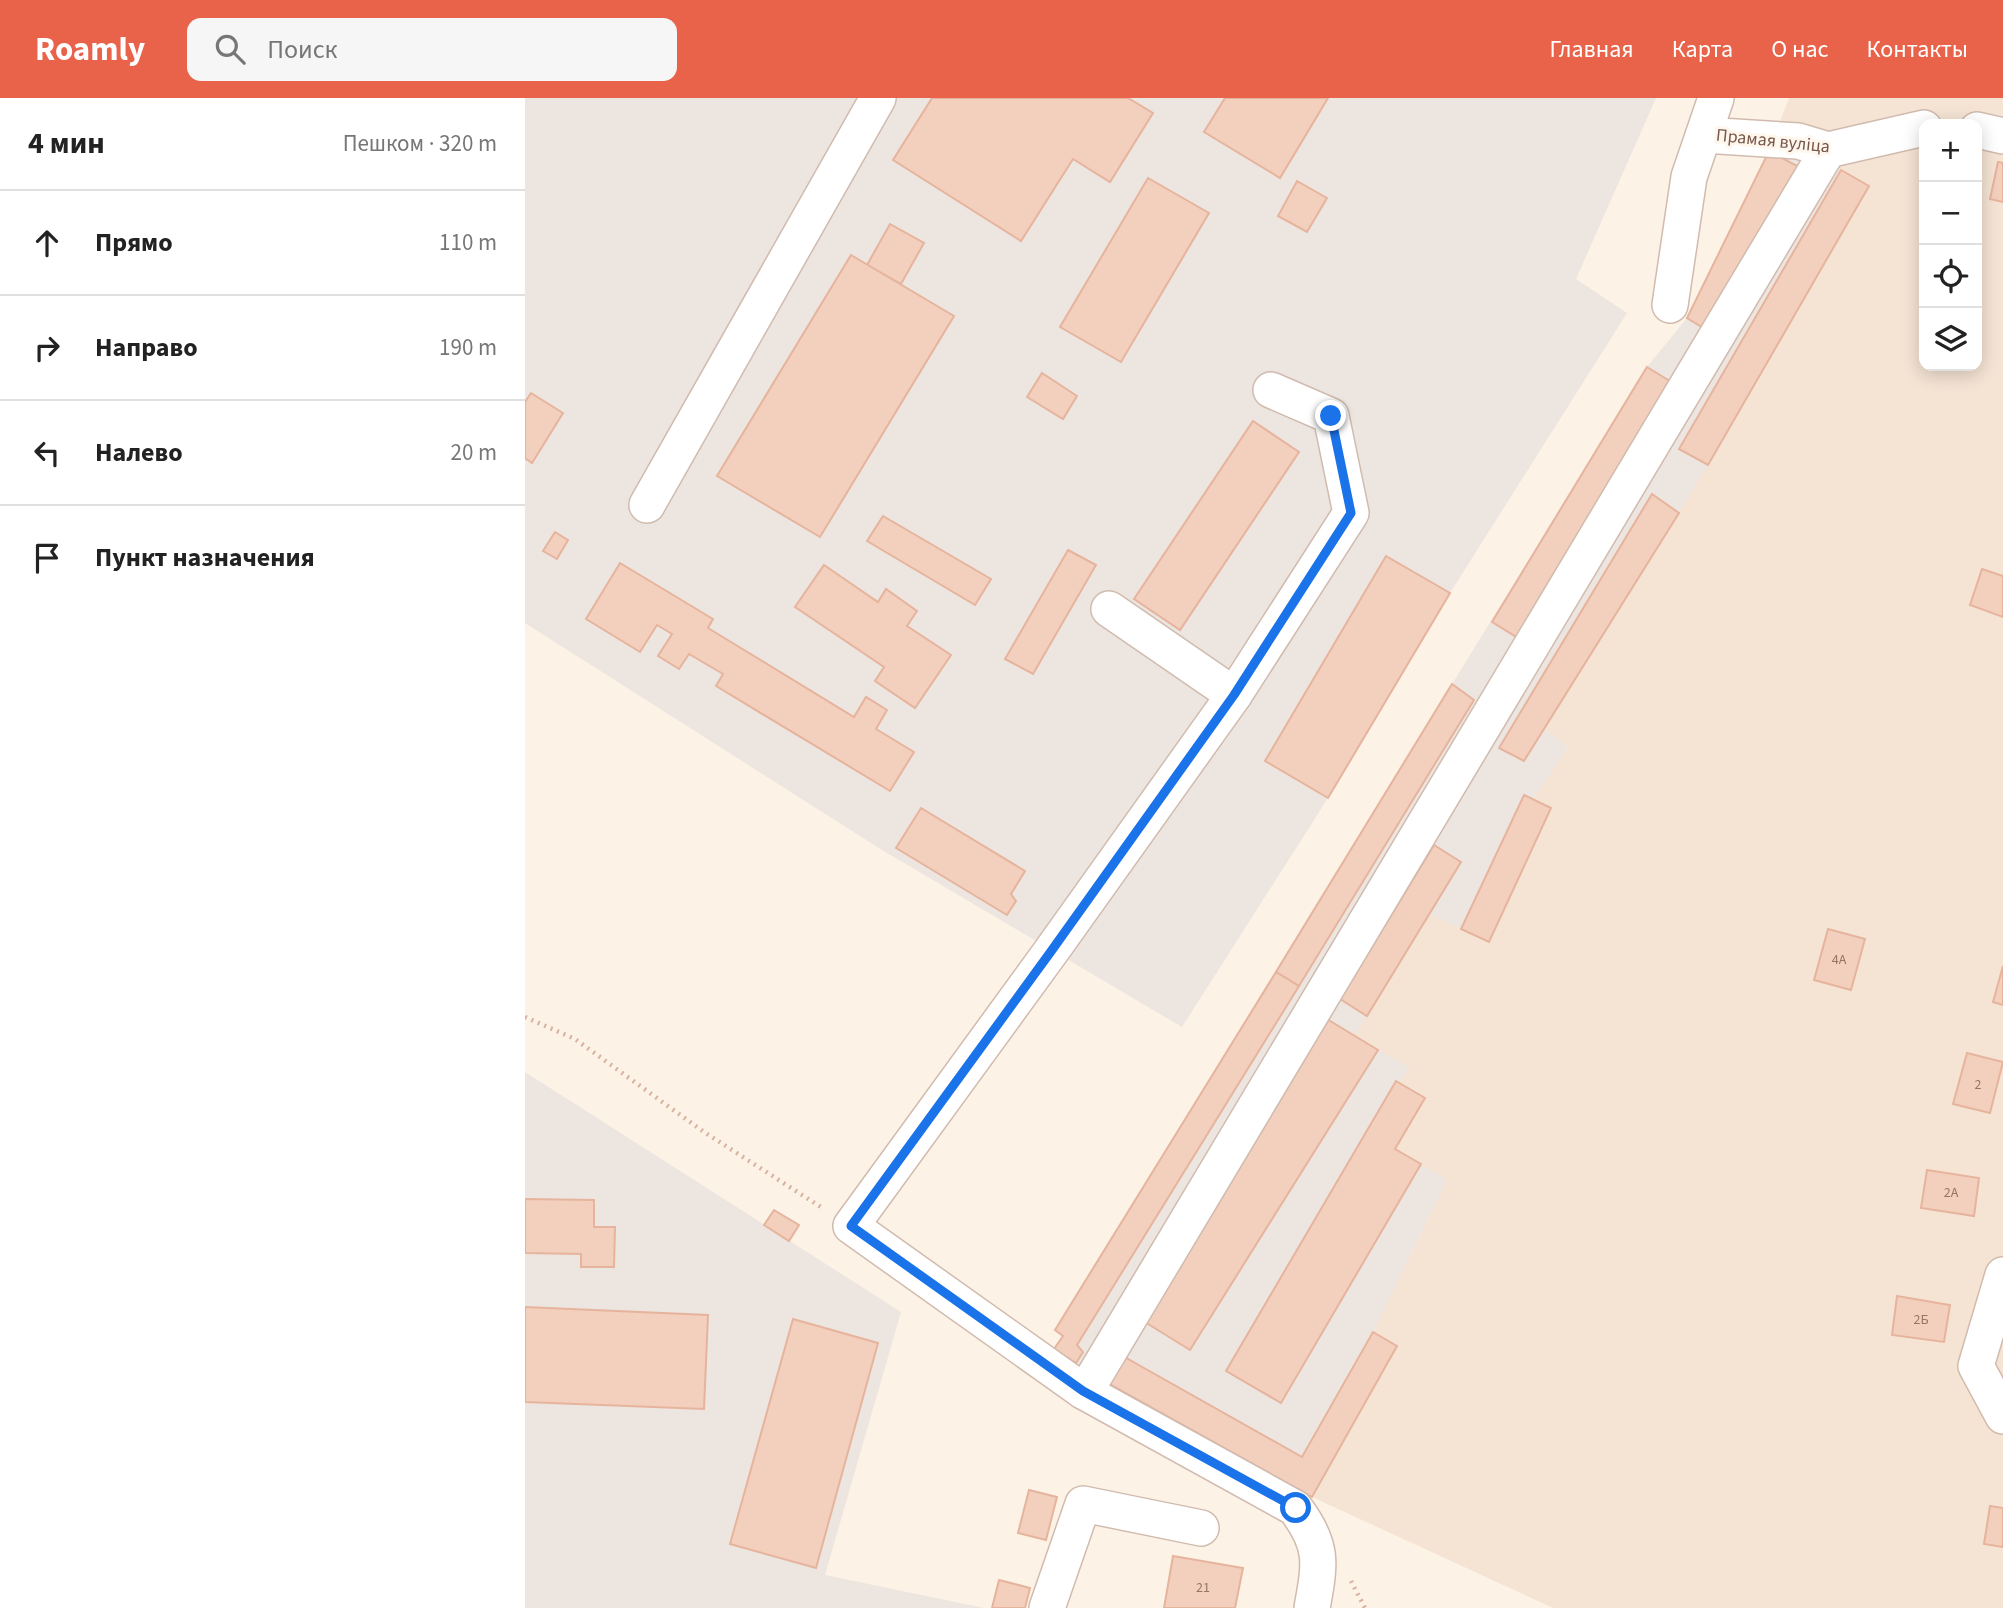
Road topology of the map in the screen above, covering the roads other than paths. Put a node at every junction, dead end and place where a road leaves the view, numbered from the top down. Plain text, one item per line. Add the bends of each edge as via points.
1 (878, 98) edge
2 (1716, 98) edge
3 (1919, 129) edge
4 (1982, 131) edge
5 (1704, 135) junction
6 (2003, 136) edge
7 (1828, 150) junction
8 (1670, 305) dead end
9 (1271, 390) dead end
10 (647, 505) dead end
11 (1109, 609) dead end
12 (1234, 695) junction
13 (2003, 1275) edge
14 (1083, 1391) junction
15 (2003, 1416) edge
16 (1201, 1528) dead end
17 (1047, 1608) edge
18 (1312, 1608) edge

1 - 10 street
2 - 5 street
3 - 7 street, Прамая вуліца
4 - 6 street
5 - 7 street, Прамая вуліца via 1798,141
5 - 8 street via 1689,177
7 - 14 street
9 - 12 street via 1331,416 1351,513
11 - 12 street
12 - 14 street via 851,1226
13 - 15 street via 1976,1366
14 - 18 street via 1296,1508 1311,1529 1318,1551
16 - 17 street via 1083,1504

